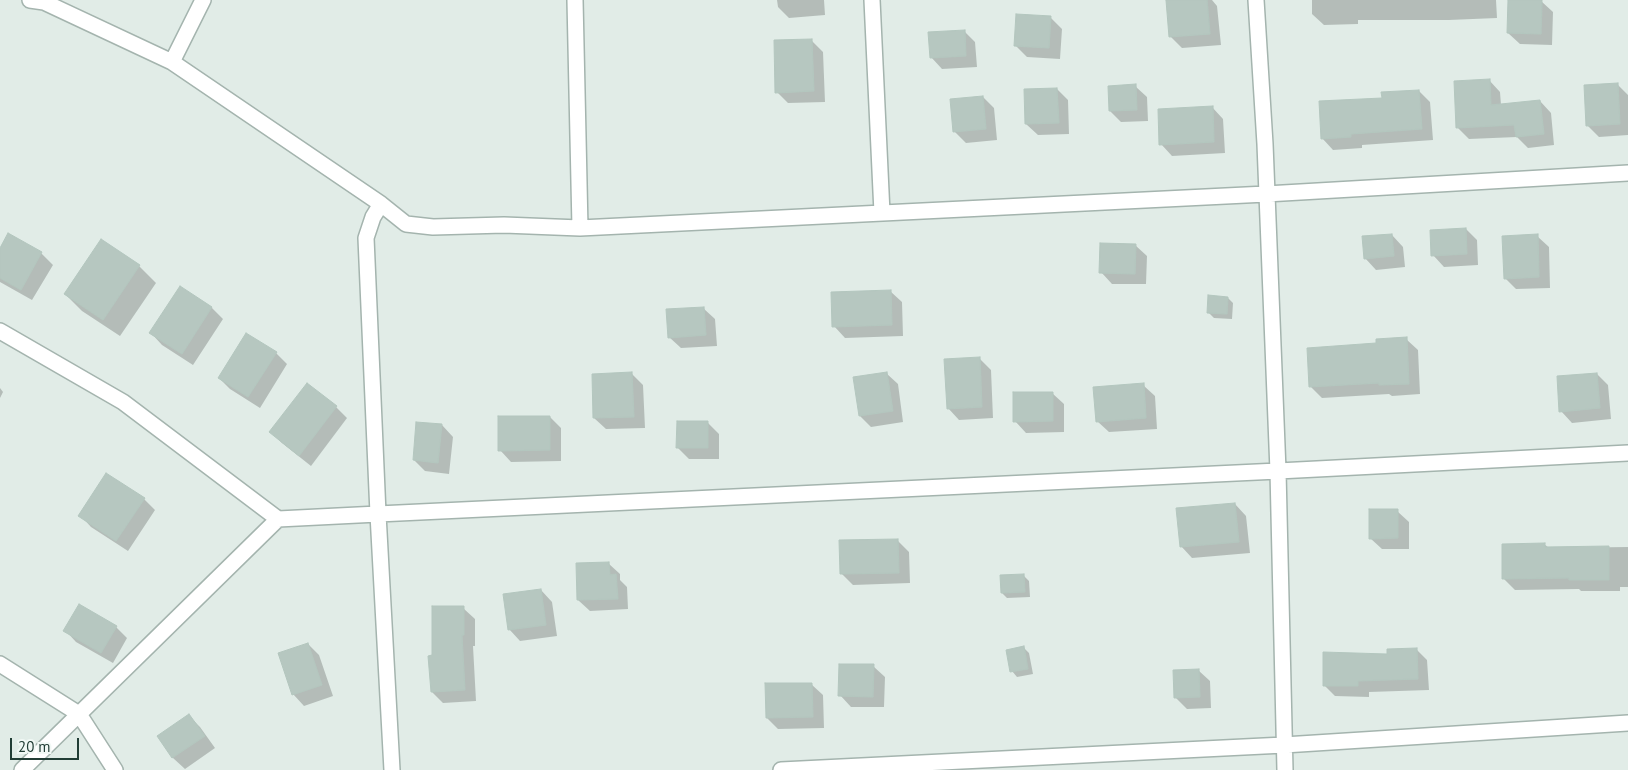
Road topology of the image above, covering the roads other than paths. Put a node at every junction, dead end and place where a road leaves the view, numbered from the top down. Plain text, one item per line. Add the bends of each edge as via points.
1 (30, 0) edge
2 (203, 0) edge
3 (575, 0) edge
4 (872, 0) edge
5 (1256, 0) edge
6 (172, 62) junction
7 (1628, 173) edge
8 (1266, 194) junction
9 (382, 204) junction
10 (882, 213) junction
11 (580, 228) junction
12 (0, 331) edge
13 (1628, 453) edge
14 (1278, 471) junction
15 (378, 514) junction
16 (278, 519) junction
17 (0, 664) edge
18 (78, 714) junction
19 (1628, 723) edge
20 (1284, 744) junction
21 (22, 770) edge
22 (115, 770) edge
23 (392, 770) edge
24 (781, 770) edge
25 (1285, 770) edge

1 - 6 lane via 44,2
2 - 6 lane
3 - 11 lane
4 - 10 lane
5 - 8 lane
6 - 9 lane
7 - 8 lane
8 - 10 lane
8 - 14 lane
9 - 11 lane via 406,224
9 - 15 lane via 373,217 366,238
10 - 11 lane
12 - 16 lane via 123,402
13 - 14 lane
14 - 15 lane
14 - 20 lane
15 - 16 lane
15 - 23 lane
16 - 18 lane
17 - 18 lane
18 - 21 lane
18 - 22 lane
19 - 20 lane
20 - 24 lane
20 - 25 lane

